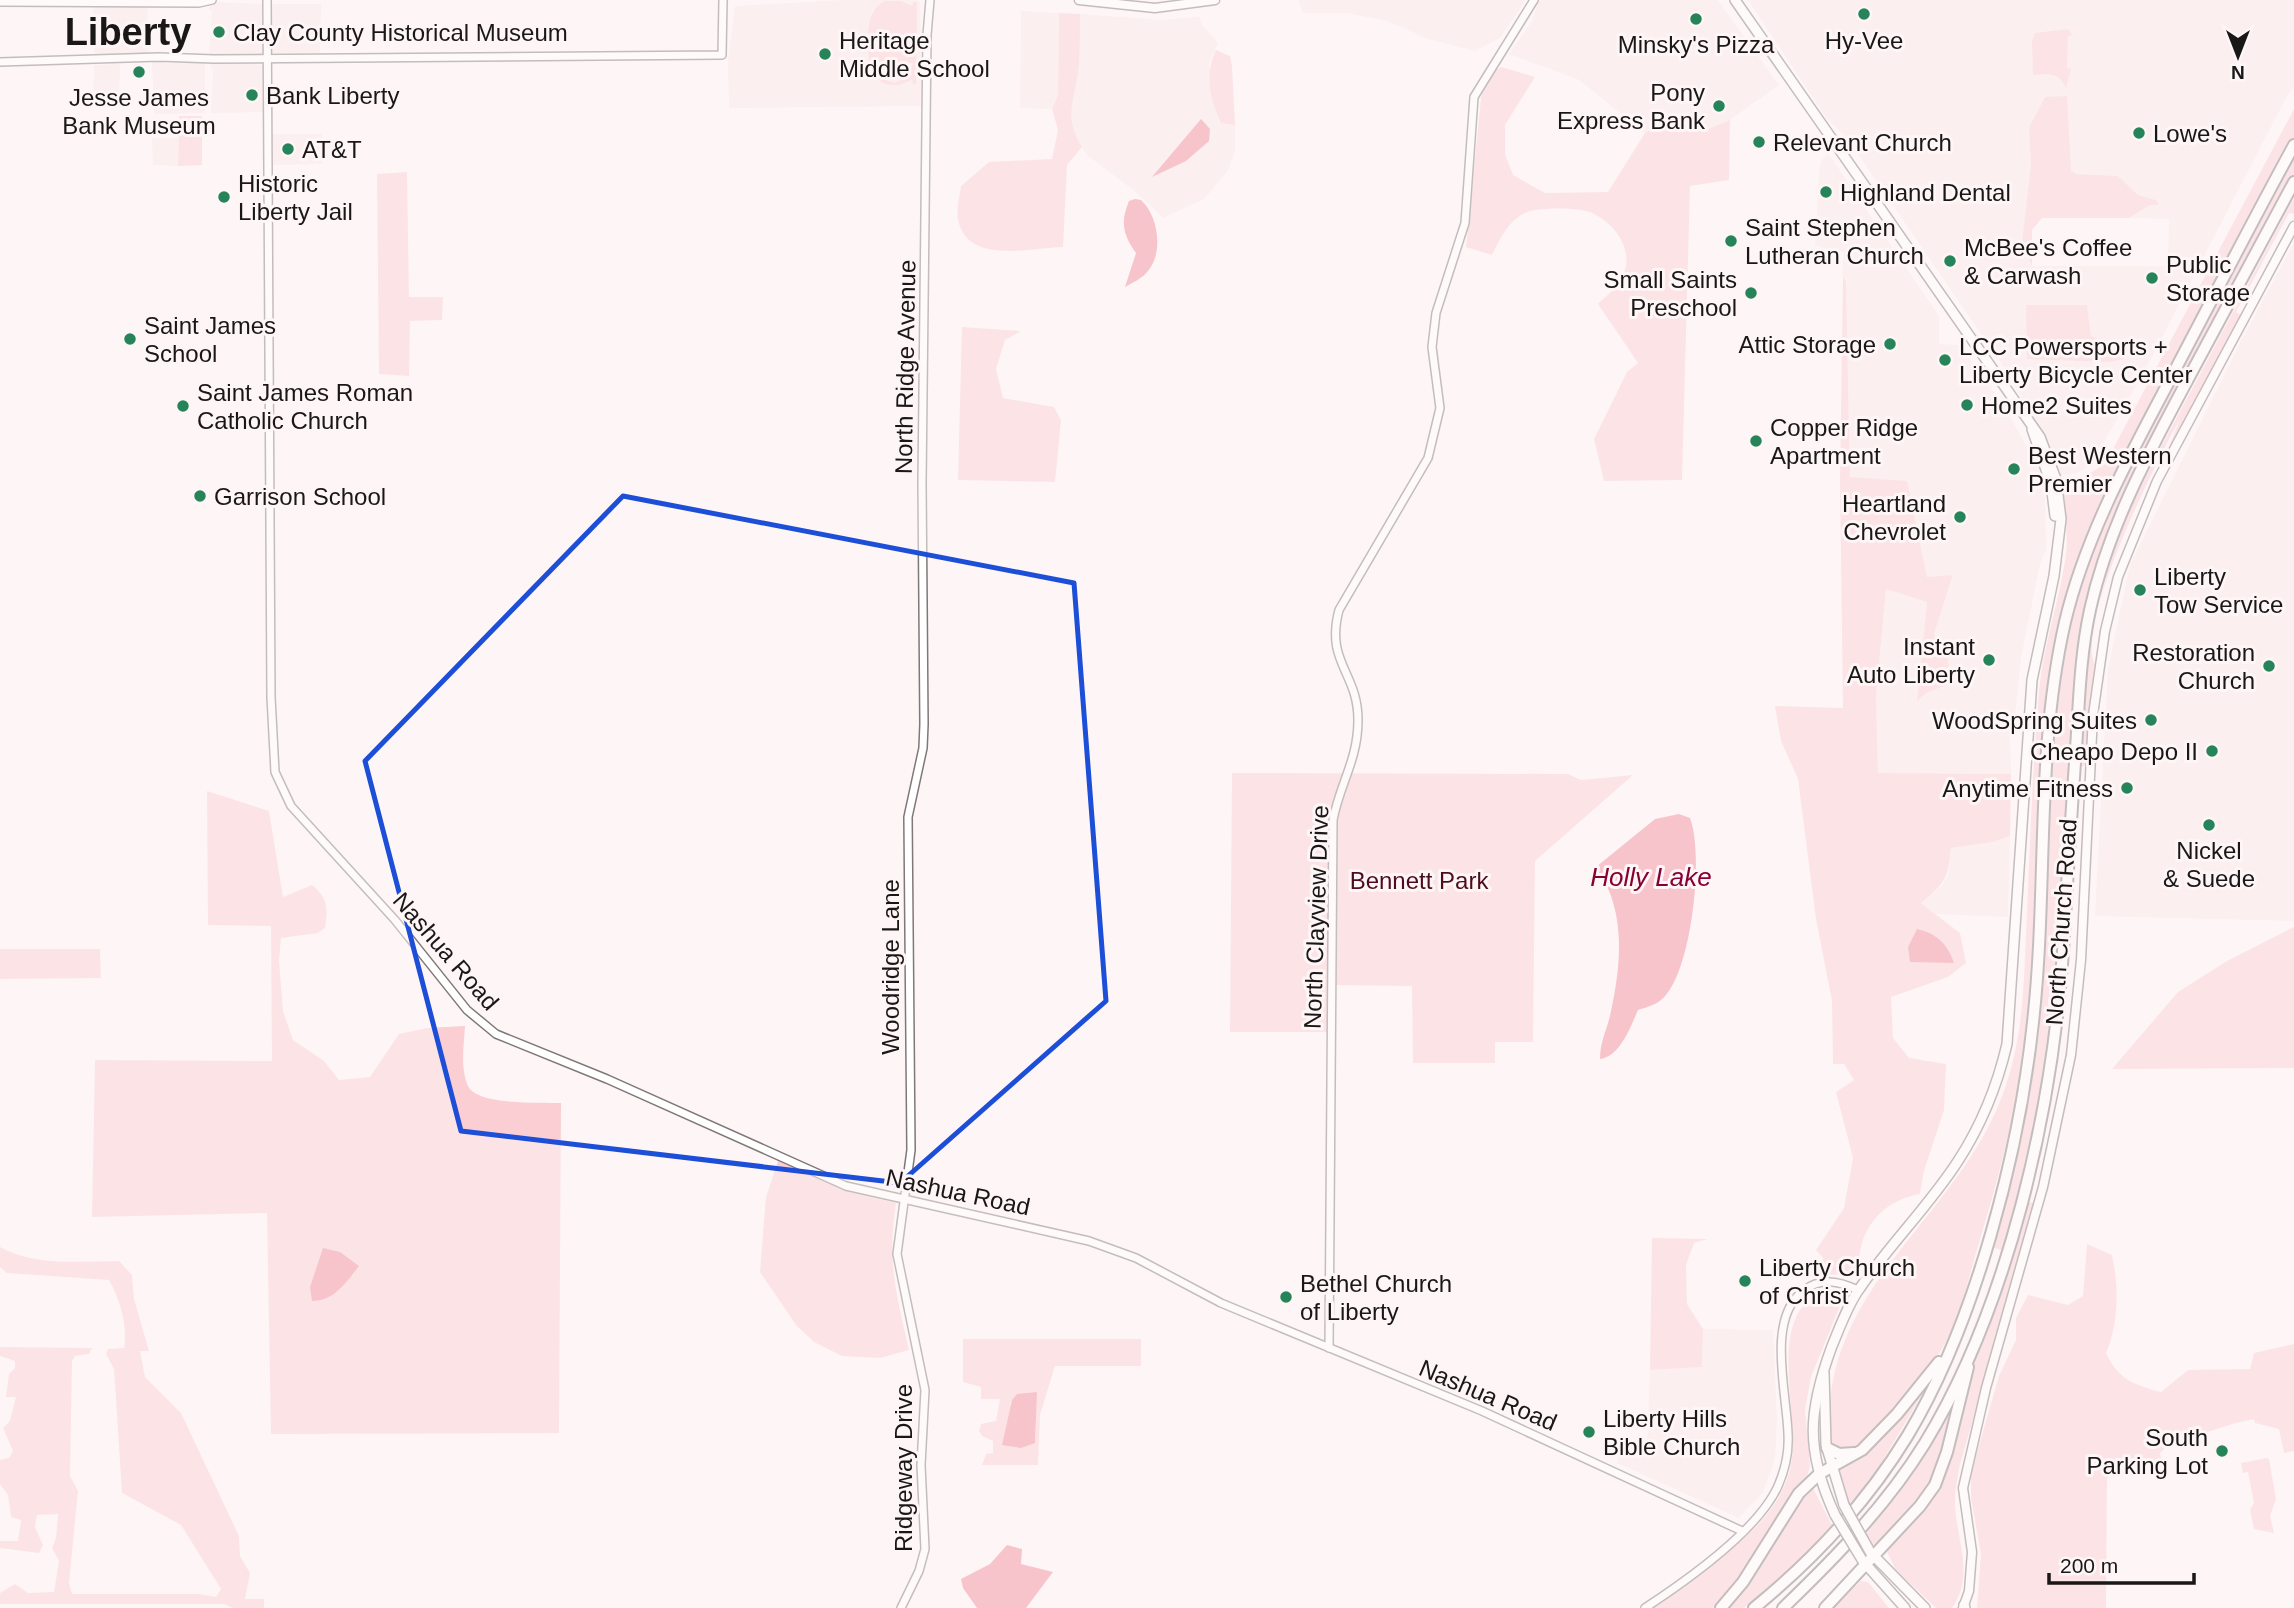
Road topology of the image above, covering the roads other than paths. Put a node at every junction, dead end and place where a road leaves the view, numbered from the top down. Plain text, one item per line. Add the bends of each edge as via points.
1 (267, 0) edge
2 (723, 0) edge
3 (930, 0) edge
4 (1079, 0) edge
5 (1215, 0) edge
6 (1534, 0) edge
7 (1735, 0) edge
8 (210, 1) edge
9 (0, 2) edge
10 (267, 58) junction
11 (0, 62) edge
12 (2294, 145) edge
13 (2294, 182) edge
14 (2294, 226) edge
15 (924, 734) joint
16 (906, 1200) junction
17 (1858, 1290) junction
18 (1952, 1345) junction
19 (1329, 1348) junction
20 (1972, 1349) junction
21 (1823, 1370) junction
22 (1827, 1448) junction
23 (1857, 1453) junction
24 (1832, 1467) junction
25 (1819, 1474) junction
26 (1742, 1531) junction
27 (1867, 1557) junction
28 (1964, 1607) edge
29 (901, 1608) edge
30 (1645, 1608) edge
31 (1721, 1608) edge
32 (1754, 1608) edge
33 (1783, 1608) edge
34 (1825, 1608) edge
35 (1905, 1608) edge
36 (1925, 1608) edge

1 - 10 street, Nashua Road
2 - 10 street via 722,55
3 - 15 street, North Ridge Avenue via 922,483
4 - 5 main road via 1155,8
6 - 19 street, North Clayview Drive via 1474,97 1465,223 1436,313 1432,347 1440,408 1437,433 1428,458 1339,610 1334,631 1334,647 1356,698 1358,721 1355,759 1333,820
7 - 17 main road via 2032,427 2051,484 2058,528 2054,576 2032,680 2011,1019 1998,1081 1956,1164
8 - 9 street
10 - 11 street
10 - 16 street, Nashua Road via 273,755 278,781 291,807 354,873 485,1027 846,1186
12 - 18 highway via 2138,442 2094,534 2066,618 2051,702 2033,1022 2013,1144 1993,1222
13 - 20 highway via 2159,434 2128,498 2100,573 2082,653 2050,1074 2022,1198
14 - 28 main road, North Church Road via 2157,481 2118,577 2105,631 2093,715 2081,960 2070,1055 2043,1187 1963,1488 1972,1552
15 - 16 street, Woodridge Lane via 908,817 911,1150
16 - 19 street, Nashua Road via 1110,1247 1221,1303
16 - 29 street, Ridgeway Drive via 897,1254 925,1390 921,1465 925,1549
17 - 21 main road
17 - 26 street via 1833,1281 1816,1283 1798,1294 1787,1311 1781,1334 1786,1461 1773,1495
18 - 23 highway via 1898,1414
18 - 32 highway via 1909,1433 1866,1496 1789,1579
19 - 26 street, Nashua Road via 1482,1411
20 - 27 highway via 1941,1473 1920,1506
20 - 33 highway via 1925,1442 1884,1502
21 - 22 main road
21 - 25 main road via 1812,1422
22 - 23 highway via 1839,1454
22 - 24 main road
23 - 24 highway
24 - 25 highway
24 - 27 main road, bridge
25 - 27 main road, bridge via 1835,1515
25 - 31 highway via 1799,1493 1743,1582
26 - 30 street via 1696,1572
27 - 34 highway
27 - 35 main road
27 - 36 main road

